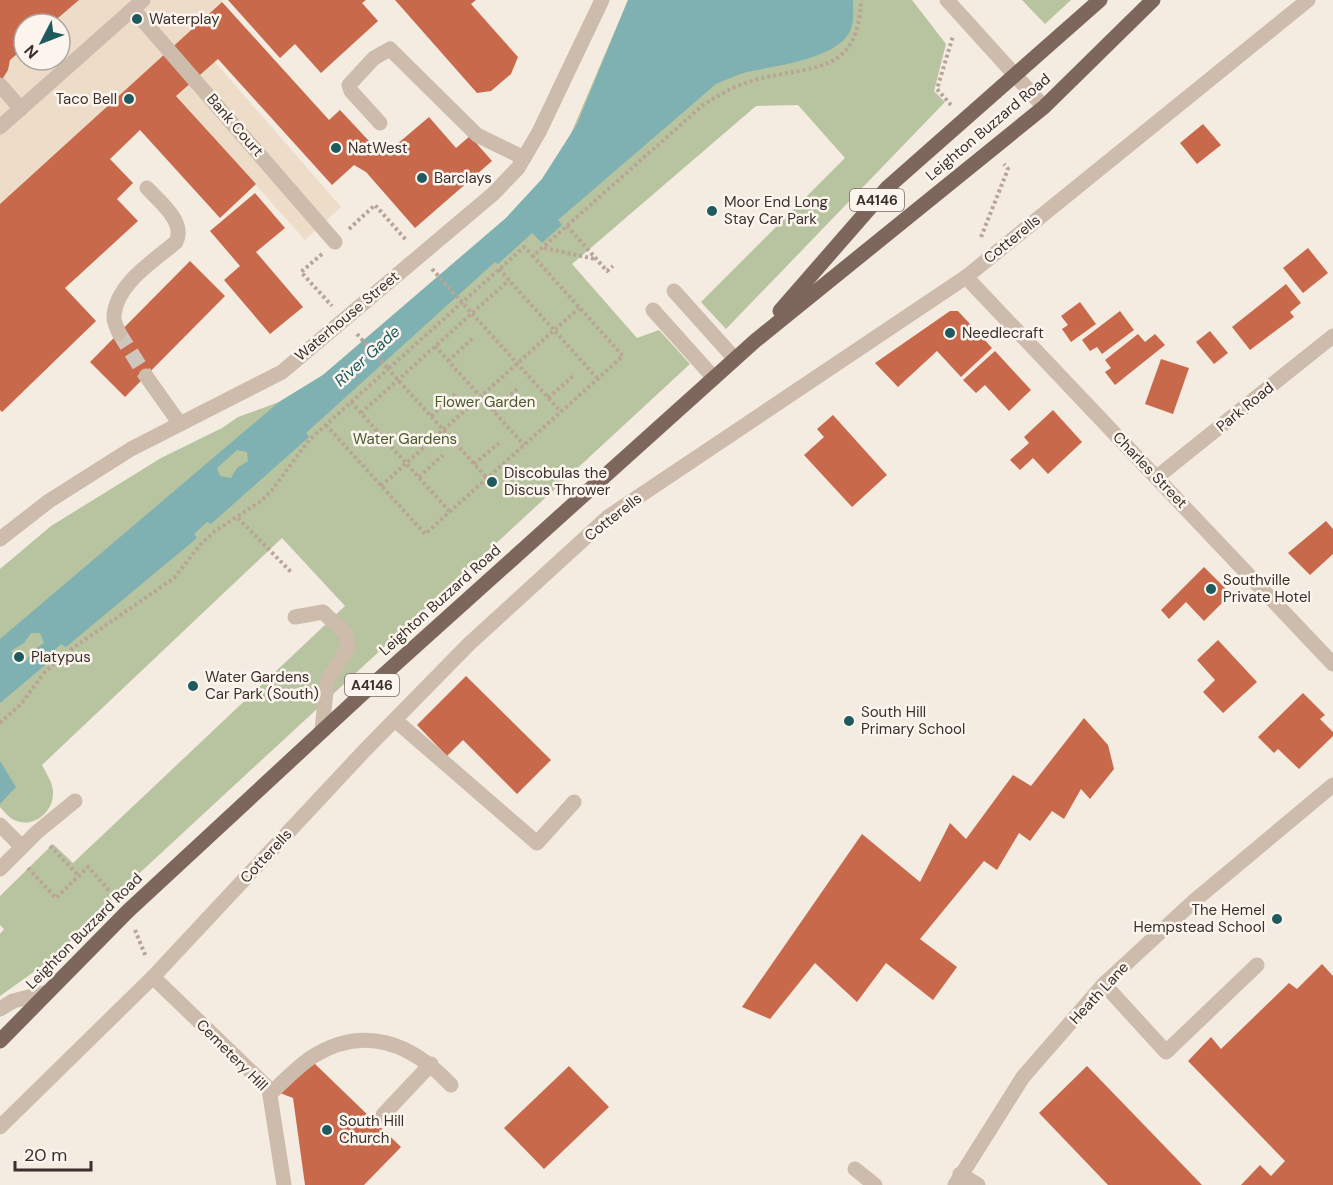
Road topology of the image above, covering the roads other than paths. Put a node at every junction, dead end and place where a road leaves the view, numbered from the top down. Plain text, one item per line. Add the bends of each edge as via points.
1 (602, 0) edge
2 (947, 0) edge
3 (1100, 0) edge
4 (1154, 0) edge
5 (1308, 0) edge
6 (138, 5) edge
7 (1015, 76) junction
8 (0, 85) edge
9 (1044, 107) junction
10 (21, 109) junction
11 (380, 123) dead end
12 (0, 127) edge
13 (524, 158) junction
14 (147, 188) dead end
15 (335, 242) dead end
16 (966, 277) junction
17 (674, 291) dead end
18 (653, 310) dead end
19 (119, 333) tunnel mouth
20 (1333, 336) edge
21 (755, 341) junction
22 (735, 359) junction
23 (146, 376) tunnel mouth
24 (714, 378) junction
25 (180, 424) junction
26 (1157, 477) junction
27 (0, 539) edge
28 (296, 617) dead end
29 (1333, 664) edge
30 (395, 720) junction
31 (322, 731) junction
32 (1333, 785) edge
33 (75, 801) dead end
34 (574, 802) dead end
35 (0, 825) edge
36 (18, 851) junction
37 (0, 869) edge
38 (1257, 965) dead end
39 (153, 977) junction
40 (1104, 984) junction
41 (48, 992) junction
42 (0, 1009) edge
43 (0, 1041) edge
44 (432, 1064) junction
45 (451, 1085) dead end
46 (270, 1094) junction
47 (383, 1115) dead end
48 (0, 1127) edge
49 (855, 1169) dead end
50 (957, 1179) edge
51 (284, 1185) edge
52 (875, 1185) edge
53 (978, 1185) edge

1 - 13 street, Waterhouse Street
2 - 7 street
3 - 7 main road, Leighton Buzzard Road / A4146
4 - 9 main road, Leighton Buzzard Road / A4146
5 - 16 street, Cotterells
6 - 10 street
6 - 15 street, Bank Court
7 - 9 street
7 - 21 main road, Leighton Buzzard Road / A4146 via 888,187
8 - 10 street
9 - 21 main road, Leighton Buzzard Road / A4146
10 - 12 street
11 - 13 street via 349,85 374,58 390,50 477,135
13 - 25 street, Waterhouse Street via 494,194 282,372
14 - 19 street via 178,224 180,234 120,295 113,317
16 - 26 street, Charles Street
16 - 30 street, Cotterells via 608,517 469,644
17 - 22 street
18 - 24 street
20 - 26 street, Park Road
21 - 22 main road, Leighton Buzzard Road / A4146
22 - 24 main road, Leighton Buzzard Road / A4146
23 - 25 street
24 - 31 main road, Leighton Buzzard Road / A4146
25 - 27 street, Waterhouse Street via 131,449 49,501
26 - 29 street, Charles Street
28 - 31 street via 323,612 346,634 348,647 327,681
30 - 34 street via 537,843
30 - 39 street, Cotterells
31 - 41 main road, Leighton Buzzard Road / A4146 via 128,911
32 - 40 street, Heath Lane via 1194,901
33 - 36 street
35 - 36 street
36 - 37 street
38 - 40 street via 1166,1052
39 - 46 street, Cemetery Hill
39 - 48 street, Cotterells
40 - 50 street, Heath Lane via 1023,1077
41 - 42 street via 13,1001
41 - 43 main road, Leighton Buzzard Road / A4146
44 - 45 street
44 - 46 street via 375,1038 344,1041 311,1058
44 - 47 street
46 - 51 street, Cemetery Hill
49 - 52 street
50 - 53 street

